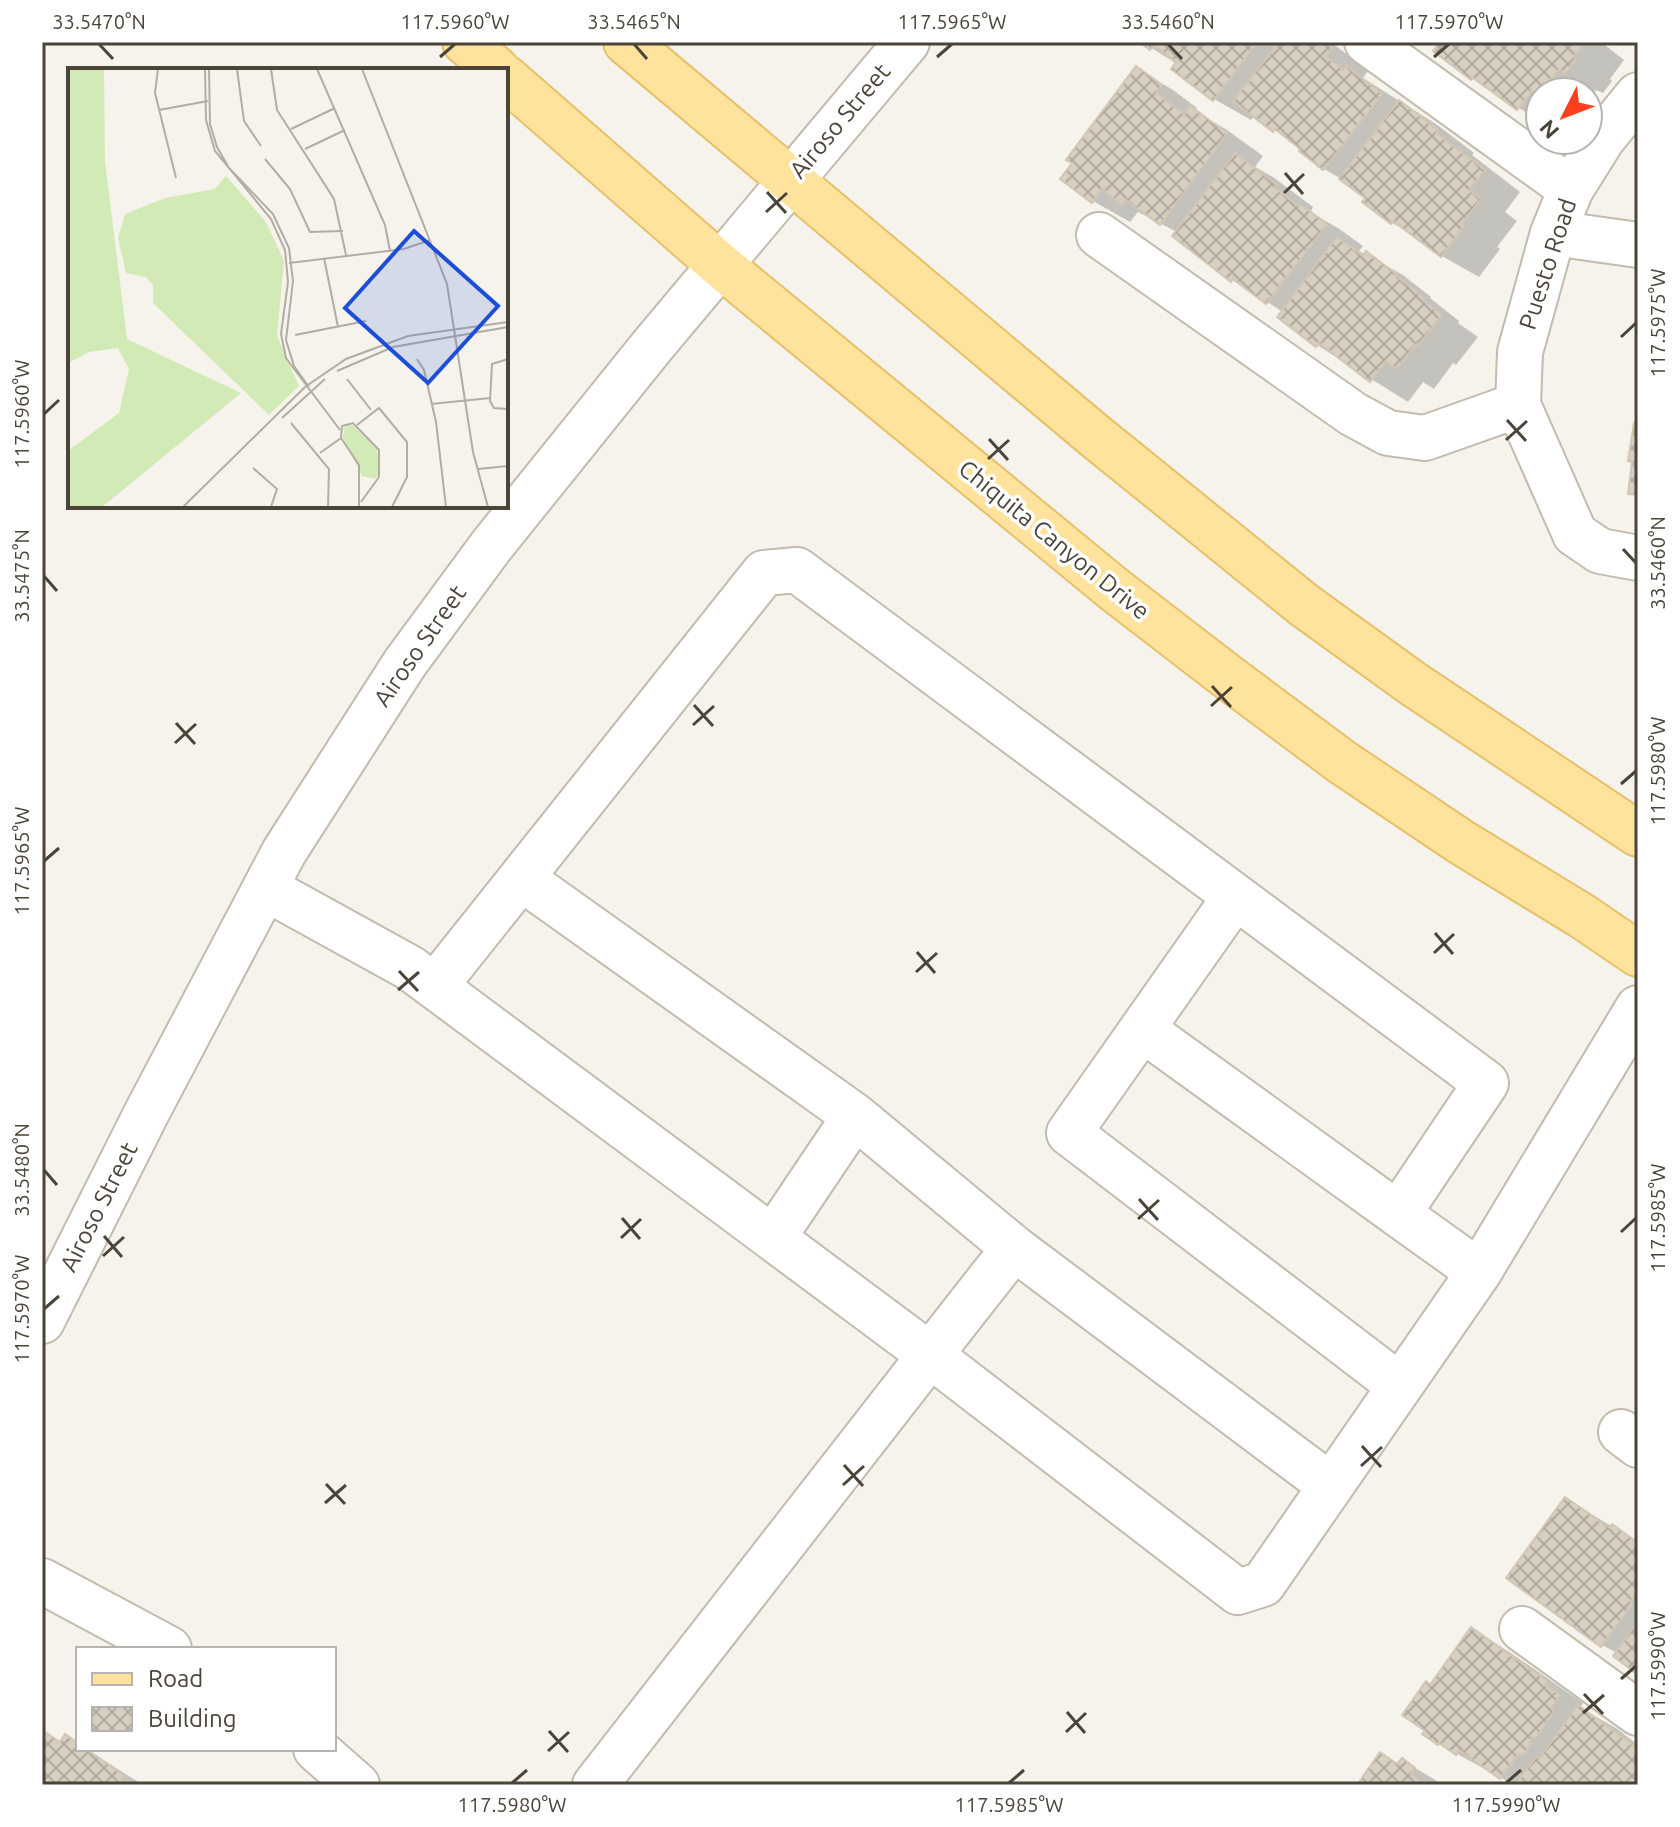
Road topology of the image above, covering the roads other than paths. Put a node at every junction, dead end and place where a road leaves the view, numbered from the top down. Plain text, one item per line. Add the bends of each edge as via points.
1 (465, 42) edge
2 (626, 42) edge
3 (907, 42) edge
4 (1367, 42) edge
5 (495, 68) edge
6 (508, 80) edge
7 (1638, 95) edge
8 (791, 179) junction
9 (1571, 189) junction
10 (1553, 233) junction
11 (1099, 235) dead end
12 (1638, 245) edge
13 (720, 265) junction
14 (1518, 405) junction
15 (1638, 558) edge
16 (1638, 834) edge
17 (521, 878) junction
18 (265, 888) junction
19 (1235, 897) junction
20 (1638, 954) edge
21 (435, 986) junction
22 (1638, 1008) edge
23 (1142, 1029) junction
24 (855, 1116) junction
25 (1398, 1214) junction
26 (773, 1238) junction
27 (1014, 1248) junction
28 (1479, 1272) junction
29 (42, 1321) edge
30 (930, 1355) junction
31 (1400, 1386) junction
32 (1331, 1486) junction
33 (42, 1581) edge
34 (1522, 1629) dead end
35 (165, 1647) edge
36 (1638, 1713) edge
37 (318, 1751) edge
38 (357, 1785) edge
39 (595, 1785) edge

1 - 5 main road
2 - 8 main road
3 - 8 street, Airoso Street
4 - 9 street
6 - 13 main road, Chiquita Canyon Drive
7 - 9 street, Puesto Road
8 - 13 street, Airoso Street
8 - 16 main road via 1304,605
9 - 10 street, Puesto Road
10 - 12 street
10 - 14 street, Puesto Road via 1520,352
11 - 14 street via 1353,414 1388,433 1425,438
13 - 18 street, Airoso Street via 492,545 405,663
13 - 20 main road, Chiquita Canyon Drive via 1228,677 1342,762
14 - 15 street via 1575,534 1600,551
17 - 19 street via 764,573 797,570
17 - 21 street
17 - 24 street
18 - 21 street
18 - 29 street, Airoso Street
19 - 23 street
19 - 25 street via 1486,1083
21 - 26 street
22 - 28 street
23 - 25 street
23 - 31 street via 1069,1133
24 - 26 street
24 - 27 street
25 - 28 street
26 - 30 street
27 - 30 street
27 - 32 street
28 - 31 street
30 - 32 street via 1238,1592 1263,1584
30 - 39 street
31 - 32 street
33 - 35 street
34 - 36 street
37 - 38 street

